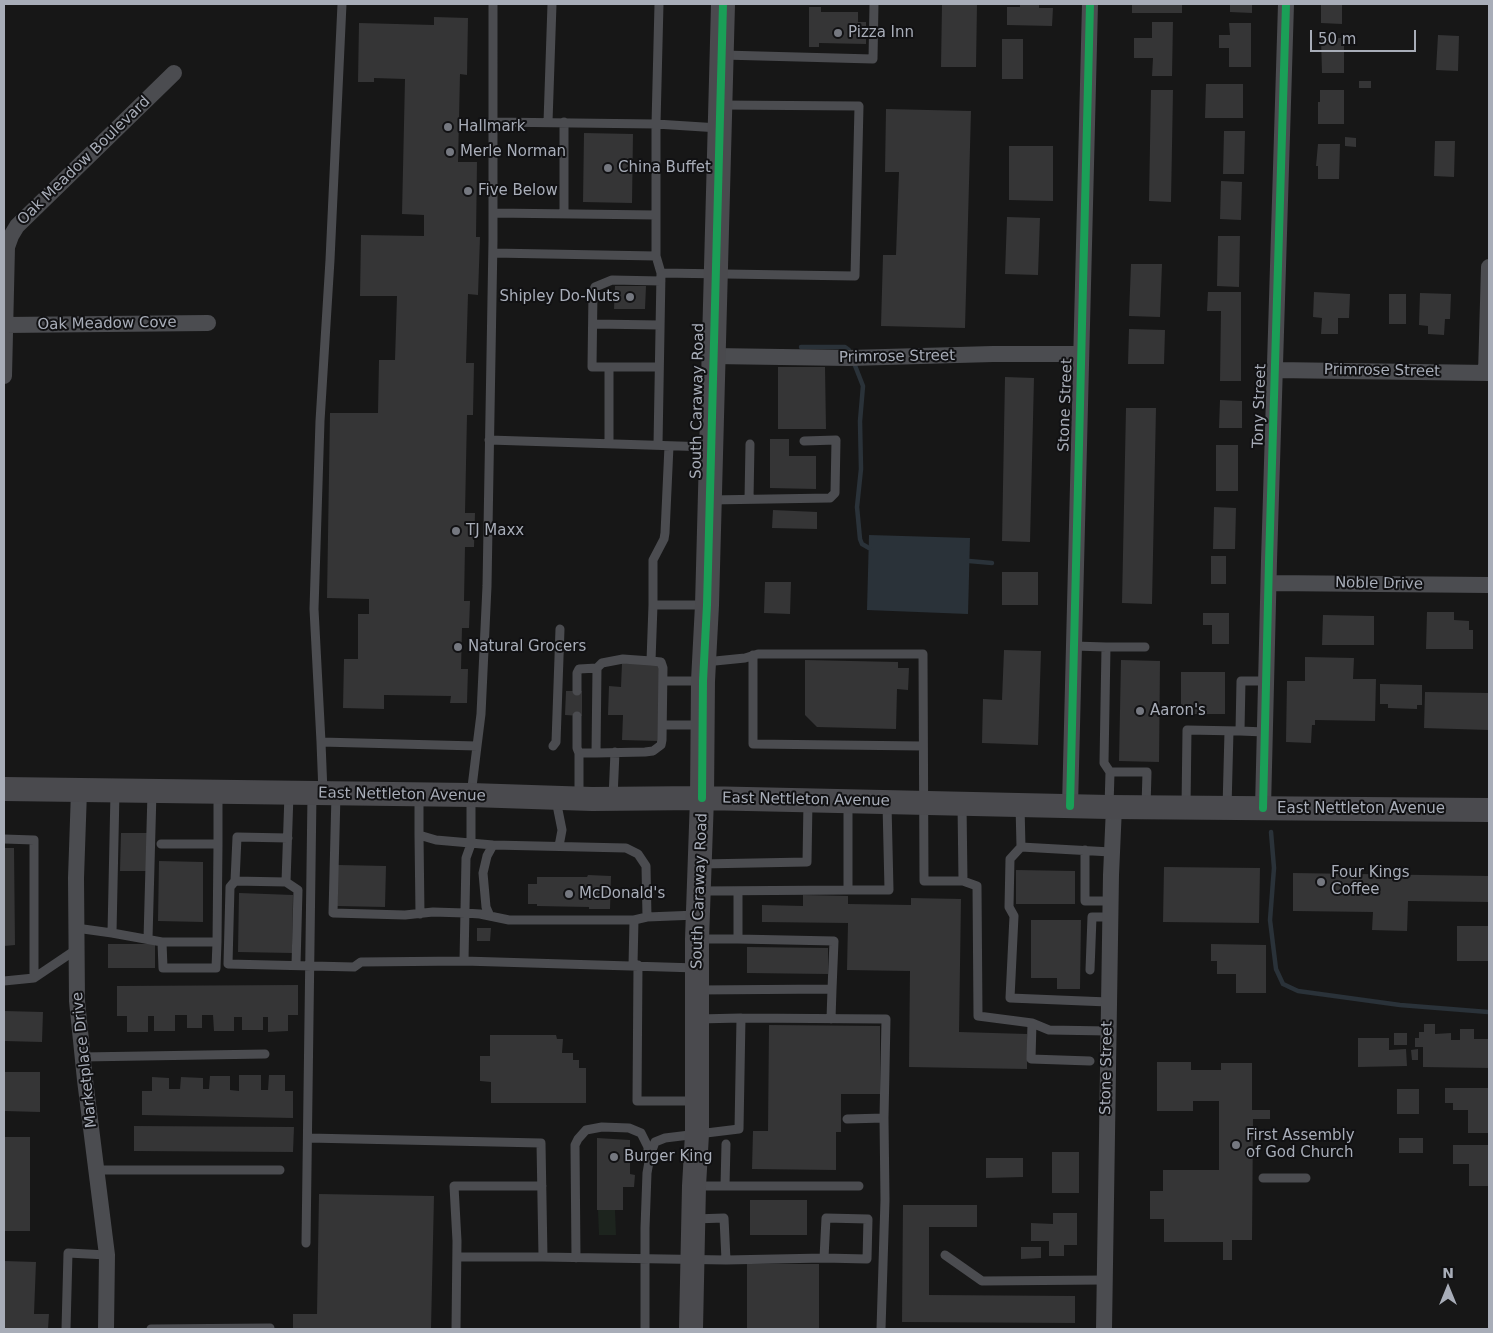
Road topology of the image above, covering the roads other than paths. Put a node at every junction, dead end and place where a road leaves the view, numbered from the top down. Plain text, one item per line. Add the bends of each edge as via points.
1 (342, 4) edge
2 (493, 4) edge
3 (552, 4) edge
4 (659, 4) edge
5 (723, 4) edge
6 (874, 4) edge
7 (1090, 4) edge
8 (1286, 4) edge
9 (722, 55) junction
10 (174, 73) dead end
11 (720, 116) junction
12 (492, 122) junction
13 (548, 122) junction
14 (564, 122) junction
15 (656, 124) junction
16 (493, 212) junction
17 (564, 214) junction
18 (656, 215) junction
19 (493, 253) junction
20 (656, 256) junction
21 (1489, 267) edge
22 (715, 274) junction
23 (661, 277) junction
24 (208, 323) dead end
25 (593, 324) junction
26 (5, 325) junction
27 (660, 325) junction
28 (1081, 354) junction
29 (713, 356) junction
30 (659, 366) junction
31 (609, 367) junction
32 (1275, 370) junction
33 (1488, 373) edge
34 (4, 376) edge
35 (489, 440) junction
36 (804, 441) dead end
37 (609, 444) junction
38 (750, 444) dead end
39 (658, 445) junction
40 (669, 446) junction
41 (710, 447) junction
42 (749, 499) junction
43 (709, 500) junction
44 (1269, 583) junction
45 (1489, 585) edge
46 (653, 605) junction
47 (707, 605) junction
48 (560, 628) dead end
49 (1074, 646) junction
50 (1106, 647) junction
51 (1145, 647) dead end
52 (753, 656) junction
53 (652, 661) junction
54 (597, 668) junction
55 (704, 672) junction
56 (663, 681) junction
57 (1266, 681) junction
58 (577, 691) dead end
59 (577, 716) dead end
60 (663, 725) junction
61 (703, 725) junction
62 (1229, 731) junction
63 (1240, 731) junction
64 (1265, 732) junction
65 (321, 742) junction
66 (477, 746) junction
67 (553, 746) dead end
68 (923, 746) junction
69 (579, 752) junction
70 (596, 752) junction
71 (614, 752) junction
72 (1110, 772) junction
73 (4, 789) edge
74 (79, 791) junction
75 (115, 792) junction
76 (152, 792) junction
77 (218, 792) junction
78 (315, 793) junction
79 (419, 795) junction
80 (471, 795) junction
81 (555, 798) junction
82 (579, 798) junction
83 (702, 798) junction
84 (613, 799) junction
85 (808, 800) junction
86 (848, 801) junction
87 (887, 802) junction
88 (923, 803) junction
89 (962, 804) junction
90 (1020, 805) junction
91 (1070, 806) junction
92 (1111, 807) junction
93 (1146, 807) junction
94 (1186, 808) junction
95 (1227, 808) junction
96 (1263, 808) junction
97 (1489, 810) edge
98 (419, 834) junction
99 (288, 838) junction
100 (4, 839) edge
101 (161, 844) dead end
102 (218, 844) junction
103 (471, 844) junction
104 (493, 845) junction
105 (559, 846) junction
106 (1021, 847) junction
107 (1085, 850) junction
108 (1112, 852) junction
109 (700, 864) junction
110 (235, 881) junction
111 (963, 881) junction
112 (286, 882) junction
113 (738, 890) junction
114 (848, 890) junction
115 (699, 891) junction
116 (1091, 901) junction
117 (1110, 909) junction
118 (466, 913) junction
119 (420, 914) junction
120 (698, 915) junction
121 (490, 916) junction
122 (1092, 916) junction
123 (647, 917) junction
124 (634, 920) junction
125 (76, 928) junction
126 (112, 933) junction
127 (148, 939) junction
128 (697, 939) junction
129 (738, 939) junction
130 (162, 942) junction
131 (217, 942) junction
132 (77, 949) junction
133 (464, 961) junction
134 (296, 965) junction
135 (635, 965) junction
136 (309, 966) junction
137 (1090, 970) dead end
138 (34, 978) junction
139 (697, 979) junction
140 (4, 981) edge
141 (832, 990) junction
142 (1108, 1002) junction
143 (741, 1018) junction
144 (697, 1019) junction
145 (831, 1019) junction
146 (1032, 1023) junction
147 (1108, 1031) junction
148 (265, 1054) dead end
149 (82, 1057) junction
150 (1090, 1061) dead end
151 (696, 1101) junction
152 (884, 1118) junction
153 (847, 1119) dead end
154 (697, 1134) junction
155 (308, 1138) junction
156 (726, 1144) dead end
157 (97, 1170) junction
158 (280, 1170) dead end
159 (647, 1173) junction
160 (1263, 1178) dead end
161 (1306, 1178) dead end
162 (542, 1186) junction
163 (694, 1186) junction
164 (725, 1186) junction
165 (859, 1186) dead end
166 (693, 1219) junction
167 (867, 1237) junction
168 (884, 1237) junction
169 (306, 1243) dead end
170 (107, 1254) junction
171 (945, 1254) dead end
172 (457, 1257) junction
173 (543, 1257) junction
174 (576, 1258) junction
175 (824, 1258) junction
176 (645, 1259) junction
177 (692, 1260) junction
178 (726, 1260) junction
179 (1104, 1280) junction
180 (66, 1329) edge
181 (106, 1329) edge
182 (151, 1329) edge
183 (270, 1329) edge
184 (456, 1329) edge
185 (645, 1329) edge
186 (691, 1329) edge
187 (881, 1329) edge
188 (1104, 1329) edge

1 - 65 lane via 320,421 314,609
2 - 12 lane
3 - 13 lane
4 - 15 lane
5 - 9 main road, South Caraway Road
6 - 9 lane via 873,59
7 - 28 street, Stone Street
8 - 32 street, Tony Street
9 - 11 main road, South Caraway Road
10 - 26 street, Oak Meadow Boulevard via 17,226 7,246
11 - 15 lane
11 - 22 main road, South Caraway Road
11 - 22 lane via 859,106 855,276
12 - 13 lane
12 - 16 lane
13 - 14 lane
14 - 15 lane
14 - 17 lane
15 - 18 lane
16 - 17 lane
16 - 19 lane
17 - 18 lane
18 - 20 lane
19 - 20 lane
19 - 35 lane
20 - 23 lane
21 - 33 street
22 - 23 lane
22 - 29 main road, South Caraway Road
23 - 25 lane via 612,280 595,287
23 - 27 lane
24 - 26 street, Oak Meadow Cove
25 - 27 lane
25 - 31 lane via 592,367
26 - 34 street, Oak Meadow Boulevard
27 - 30 lane
28 - 29 street, Primrose Street via 849,358
28 - 49 street, Stone Street
29 - 41 main road, South Caraway Road
30 - 31 lane
30 - 39 lane
31 - 37 lane
32 - 33 street, Primrose Street
32 - 44 street, Tony Street
35 - 37 lane
35 - 66 lane via 487,586
36 - 42 lane via 836,440 835,493 830,498
37 - 39 lane
38 - 42 lane
39 - 40 lane
40 - 41 lane
40 - 46 lane via 665,533 653,560
41 - 43 main road, South Caraway Road
42 - 43 lane
43 - 47 main road, South Caraway Road
44 - 45 street, Noble Drive
44 - 57 street, Tony Street
46 - 47 lane
46 - 53 lane
47 - 55 main road, South Caraway Road
48 - 67 lane via 556,742
49 - 50 lane
49 - 91 street, Stone Street
50 - 51 lane
50 - 72 lane via 1104,763
52 - 55 lane
52 - 68 lane via 753,744
52 - 68 lane via 923,654
53 - 54 lane via 617,660 602,663
53 - 56 lane via 661,662
54 - 58 lane via 579,669
54 - 70 lane
55 - 56 lane
55 - 61 main road, South Caraway Road
56 - 60 lane
57 - 63 lane via 1241,681
57 - 64 street, Tony Street
59 - 69 lane
60 - 61 lane
60 - 71 lane via 661,745 653,751
61 - 83 main road, South Caraway Road
62 - 63 lane
62 - 94 lane via 1187,730
62 - 95 lane
63 - 64 lane
64 - 96 street, Tony Street
65 - 66 lane
65 - 78 lane
66 - 80 lane
68 - 88 lane
69 - 70 lane
69 - 82 lane
70 - 71 lane
71 - 84 lane
72 - 92 lane
72 - 93 lane via 1146,772
73 - 74 main road, East Nettleton Avenue
74 - 75 main road, East Nettleton Avenue
74 - 125 street, Marketplace Drive
75 - 76 main road, East Nettleton Avenue
75 - 126 lane
76 - 77 main road, East Nettleton Avenue
76 - 127 lane
77 - 78 main road, East Nettleton Avenue
77 - 102 lane
78 - 79 main road, East Nettleton Avenue
78 - 99 lane
78 - 119 lane via 332,913
78 - 136 lane
79 - 80 main road, East Nettleton Avenue
79 - 98 lane
80 - 81 main road, East Nettleton Avenue
80 - 103 lane
81 - 82 main road, East Nettleton Avenue
81 - 105 lane via 562,830
82 - 84 main road, East Nettleton Avenue
83 - 84 main road, East Nettleton Avenue
83 - 85 main road, East Nettleton Avenue
83 - 109 main road, South Caraway Road
85 - 86 main road, East Nettleton Avenue
85 - 109 lane via 807,862
86 - 87 main road, East Nettleton Avenue
86 - 114 lane
87 - 88 main road, East Nettleton Avenue
87 - 114 lane via 889,890
88 - 89 main road, East Nettleton Avenue
88 - 111 lane via 924,881
89 - 90 main road, East Nettleton Avenue
89 - 111 lane
90 - 91 main road, East Nettleton Avenue
90 - 106 lane
91 - 92 main road, East Nettleton Avenue
92 - 93 main road, East Nettleton Avenue
92 - 108 street, Stone Street
93 - 94 main road, East Nettleton Avenue
94 - 95 main road, East Nettleton Avenue
95 - 96 main road, East Nettleton Avenue
96 - 97 main road, East Nettleton Avenue
98 - 103 lane via 436,840
98 - 119 lane
99 - 110 lane via 236,837
99 - 112 lane
100 - 138 lane via 34,840
101 - 102 lane
102 - 131 lane
103 - 104 lane
103 - 118 lane via 466,858
104 - 105 lane
104 - 121 lane via 483,873 486,907
105 - 123 lane via 626,848 638,854 646,866
106 - 107 lane
106 - 142 lane via 1010,859 1009,907 1014,916 1010,998
107 - 108 lane
107 - 116 lane via 1085,901
108 - 117 street, Stone Street
109 - 115 main road, South Caraway Road
110 - 112 lane
110 - 134 lane via 230,887 228,964
111 - 146 lane via 977,886 978,1016
112 - 134 lane via 298,890
113 - 114 lane
113 - 115 lane
113 - 129 lane
115 - 120 main road, South Caraway Road
116 - 117 lane
116 - 122 lane
117 - 122 lane
117 - 142 street, Stone Street
118 - 119 lane
118 - 121 lane
118 - 133 lane
120 - 123 lane
120 - 128 main road, South Caraway Road
121 - 124 lane via 509,920
122 - 137 lane
123 - 124 lane
124 - 135 lane
125 - 126 lane
125 - 132 street, Marketplace Drive
126 - 127 lane
127 - 130 lane
128 - 129 lane
128 - 139 main road, South Caraway Road
129 - 141 lane via 834,941
130 - 131 lane
130 - 131 lane via 163,968 216,968
132 - 138 lane
132 - 149 street, Marketplace Drive
133 - 135 lane
133 - 136 lane
134 - 136 lane
135 - 139 lane
135 - 151 lane via 637,1101
136 - 155 lane
138 - 140 lane
139 - 141 lane
139 - 144 main road, South Caraway Road
141 - 145 lane
142 - 147 street, Stone Street
143 - 144 lane
143 - 145 lane
143 - 154 lane via 739,1129
144 - 151 main road, South Caraway Road
145 - 152 lane via 886,1019
146 - 147 lane via 1049,1030
146 - 150 lane via 1031,1059
147 - 179 street, Stone Street
148 - 149 lane
149 - 157 street, Marketplace Drive
151 - 154 main road, South Caraway Road
152 - 153 lane
152 - 168 lane
154 - 159 lane via 655,1142
154 - 163 main road, South Caraway Road
155 - 162 lane via 541,1143
155 - 169 lane
156 - 164 lane
157 - 158 lane
157 - 170 street, Marketplace Drive
159 - 174 lane via 648,1147 641,1133 629,1128 602,1127 586,1130 578,1139 575,1145
159 - 176 lane
160 - 161 lane
162 - 172 lane via 454,1186
162 - 173 lane
163 - 164 lane
163 - 166 main road, South Caraway Road
164 - 165 lane
166 - 177 main road, South Caraway Road
166 - 178 lane via 724,1218
167 - 168 lane
167 - 175 lane via 867,1259
167 - 175 lane via 868,1219 826,1218
168 - 187 lane
170 - 180 lane via 68,1253
170 - 181 street, Marketplace Drive
171 - 179 lane via 982,1281
172 - 173 lane
172 - 184 lane
173 - 174 lane
174 - 176 lane
175 - 178 lane
176 - 177 lane
176 - 185 lane
177 - 178 lane
177 - 186 main road, South Caraway Road
179 - 188 street, Stone Street
182 - 183 lane

